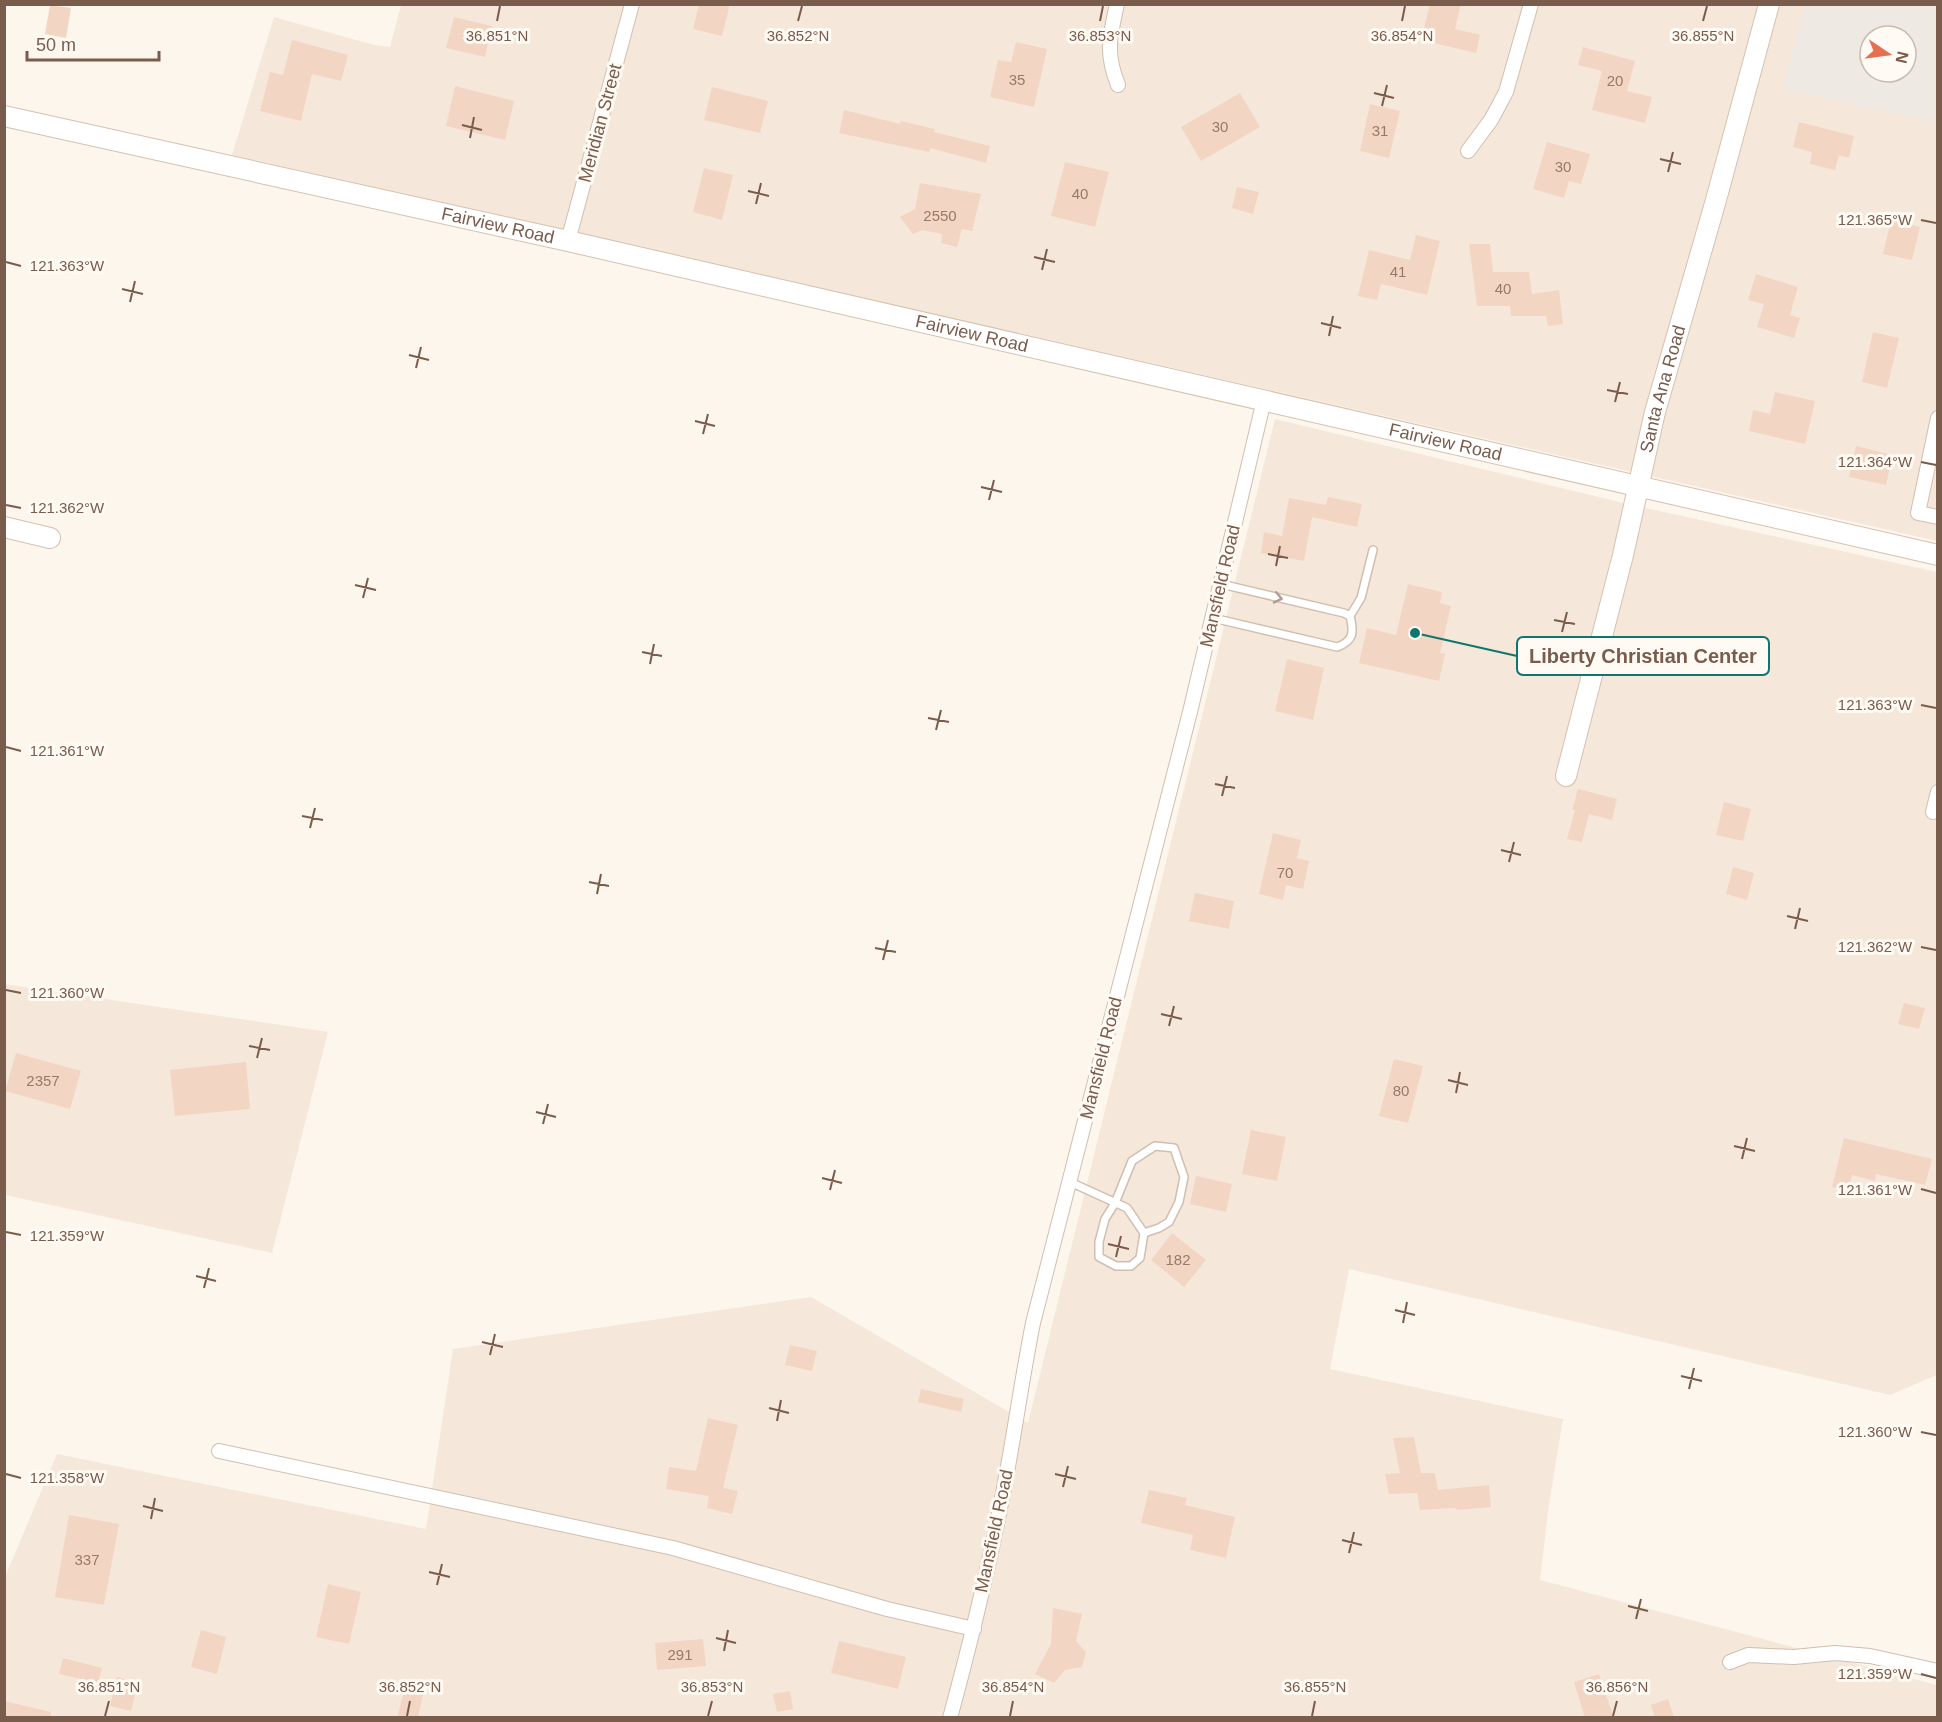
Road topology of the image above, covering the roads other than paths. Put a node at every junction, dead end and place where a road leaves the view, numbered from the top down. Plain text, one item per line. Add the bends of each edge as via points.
1 (632, 4) edge
2 (1118, 4) edge
3 (1531, 4) edge
4 (1769, 4) edge
5 (1118, 85) dead end
6 (4, 116) edge
7 (1468, 151) dead end
8 (568, 241) junction
9 (1264, 400) junction
10 (1938, 418) edge
11 (1638, 486) junction
12 (1938, 517) edge
13 (4, 527) edge
14 (50, 538) dead end
15 (1373, 550) dead end
16 (1938, 555) edge
17 (1221, 584) junction
18 (1350, 616) junction
19 (1213, 618) junction
20 (1566, 776) dead end
21 (1938, 792) edge
22 (1933, 812) dead end
23 (1070, 1182) junction
24 (1115, 1203) junction
25 (1144, 1233) junction
26 (219, 1451) dead end
27 (974, 1629) junction
28 (1730, 1662) dead end
29 (1938, 1671) edge
30 (951, 1718) edge

1 - 8 street, Meridian Street
2 - 5 street via 1109,52
3 - 7 street via 1506,92
4 - 11 main road, Santa Ana Road via 1655,412
6 - 8 main road, Fairview Road
8 - 9 main road, Fairview Road
9 - 11 main road, Fairview Road
9 - 17 street, Mansfield Road
10 - 12 street via 1918,513
11 - 16 main road, Fairview Road
11 - 20 main road, Santa Ana Road
13 - 14 main road
15 - 18 lane via 1361,598
17 -> 18 lane
17 - 19 street, Mansfield Road
18 - 19 lane via 1351,638 1337,647
19 - 23 street, Mansfield Road
21 - 22 street
23 - 24 lane
23 - 27 street, Mansfield Road via 1033,1323
24 - 25 lane via 1127,1208
24 - 25 lane via 1105,1219 1099,1257 1116,1266 1131,1266 1140,1258
24 - 25 lane via 1132,1161 1155,1146 1174,1148 1184,1177 1179,1203 1169,1222
26 - 27 street via 673,1548 887,1610
27 - 30 street, Mansfield Road
28 - 29 street via 1748,1654 1794,1657 1835,1653 1870,1656

